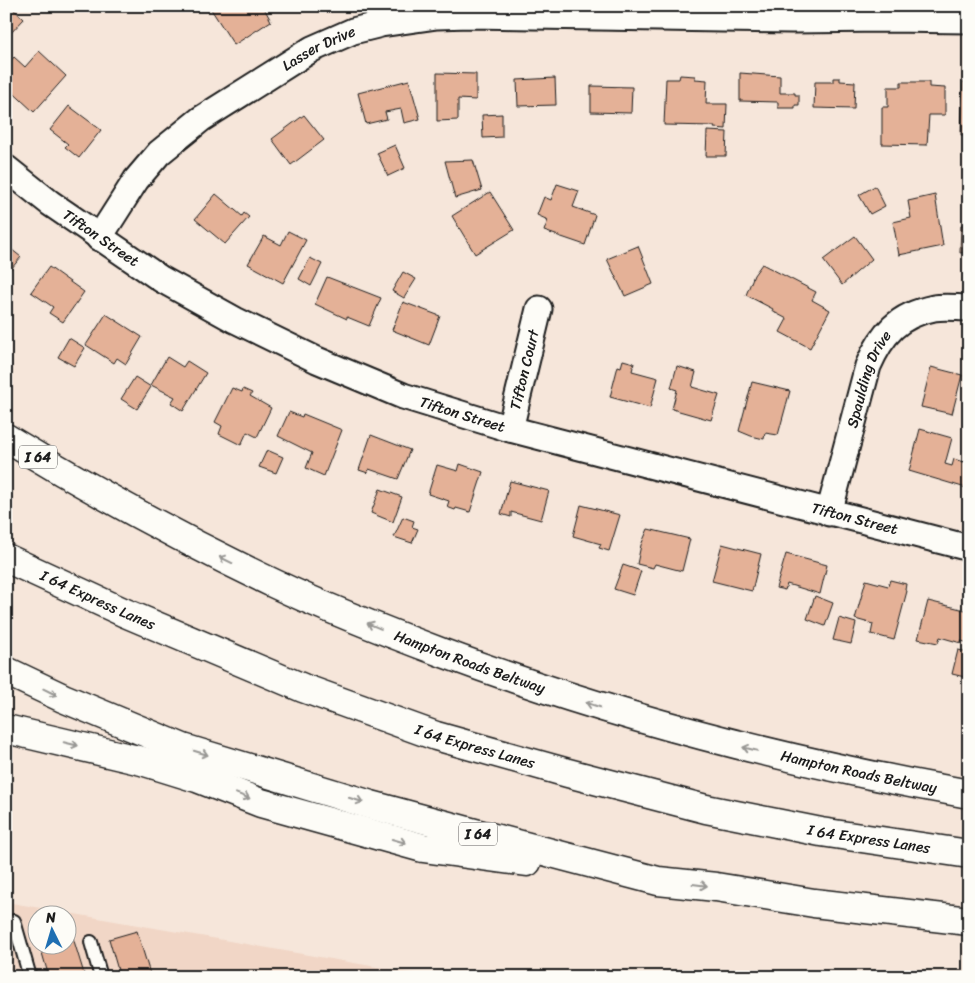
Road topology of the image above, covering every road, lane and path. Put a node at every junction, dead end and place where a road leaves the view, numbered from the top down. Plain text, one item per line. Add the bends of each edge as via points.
1 (969, 20) edge
2 (6, 168) edge
3 (99, 238) junction
4 (969, 308) edge
5 (539, 309) dead end
6 (6, 424) edge
7 (510, 429) junction
8 (6, 438) edge
9 (70, 477) junction
10 (829, 512) junction
11 (969, 548) edge
12 (6, 558) edge
13 (6, 671) edge
14 (6, 729) edge
15 (969, 794) edge
16 (969, 854) edge
17 (658, 880) junction
18 (14, 921) dead end
19 (969, 922) edge
20 (91, 942) dead end
21 (30, 977) edge
22 (101, 977) edge

1 - 3 street, Lasser Drive via 469,15 437,16 352,31 312,49 201,119 159,153 136,180
2 - 3 street, Tifton Street
3 - 7 street, Tifton Street via 161,279 317,360 403,396
4 - 10 street, Spaulding Drive via 935,308 911,315 887,333 877,347 868,366
5 - 7 street, Tifton Court
6 - 9 highway
7 - 10 street, Tifton Street
8 - 9 highway, Hampton Roads Beltway / I 64
15 -> 9 highway, Hampton Roads Beltway / I 64 via 738,746 614,712 492,671 277,585
10 - 11 street, Tifton Street
12 - 16 highway, I 64 Express Lanes via 304,688 436,736 706,809 821,832
13 -> 17 highway, I 64 via 183,748 371,805
14 -> 17 highway via 142,761 261,803 423,848
17 -> 19 highway, I 64
18 - 21 lane
20 - 22 lane

